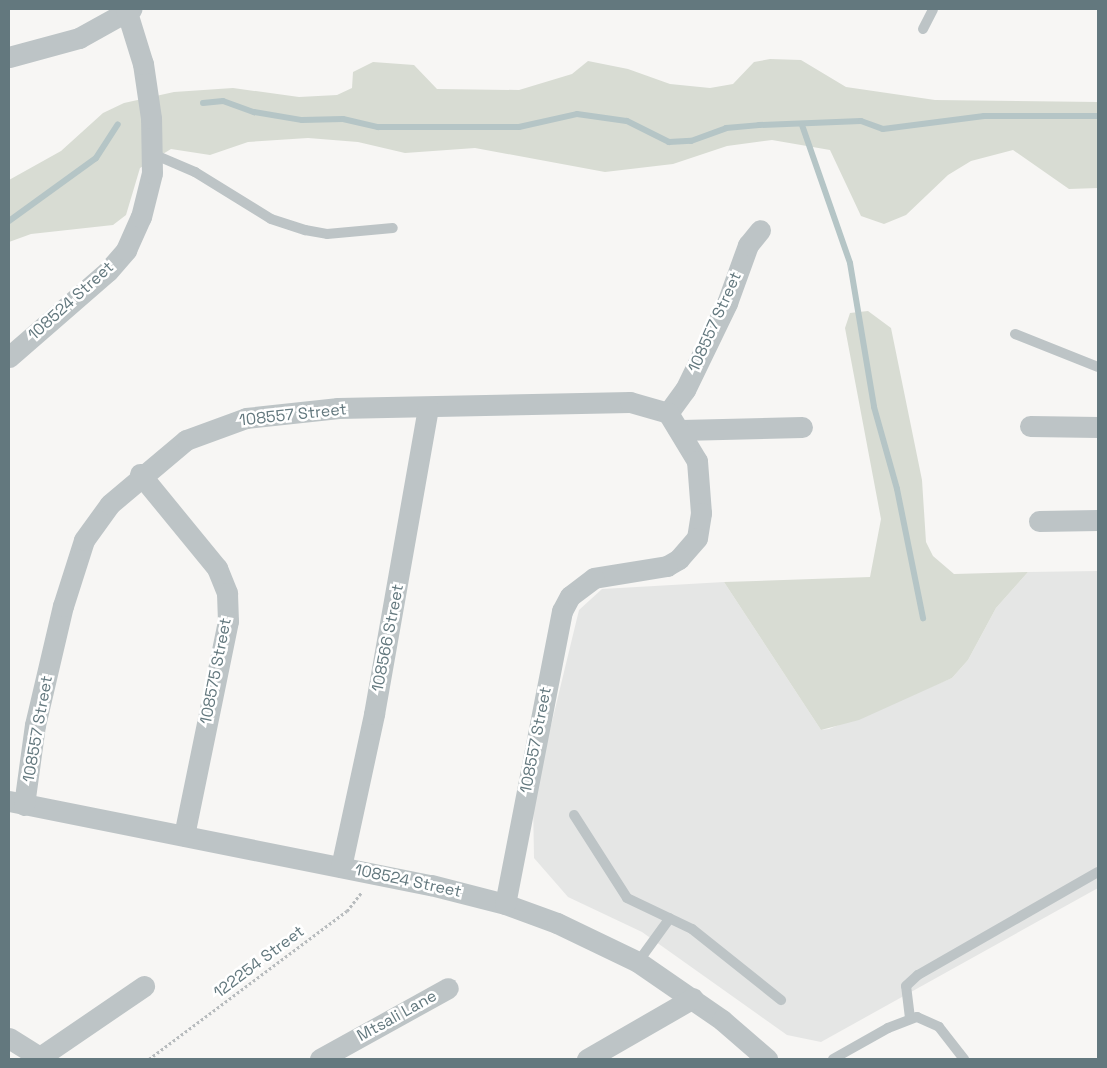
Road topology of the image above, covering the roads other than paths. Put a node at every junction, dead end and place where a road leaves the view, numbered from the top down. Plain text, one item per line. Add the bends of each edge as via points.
1 (128, 9) edge
2 (933, 9) edge
3 (923, 30) dead end
4 (9, 57) edge
5 (152, 154) junction
6 (393, 228) dead end
7 (760, 230) dead end
8 (1015, 334) dead end
9 (9, 357) edge
10 (1098, 367) edge
11 (428, 408) junction
12 (668, 413) junction
13 (802, 426) dead end
14 (1030, 426) dead end
15 (1098, 427) edge
16 (681, 430) junction
17 (140, 474) junction
18 (1098, 520) edge
19 (1039, 521) dead end
20 (17, 803) edge
21 (574, 815) dead end
22 (184, 836) junction
23 (340, 867) junction
24 (1098, 872) edge
25 (505, 904) junction
26 (670, 918) junction
27 (638, 962) junction
28 (144, 986) dead end
29 (448, 988) dead end
30 (693, 998) junction
31 (781, 1000) dead end
32 (910, 1018) junction
33 (9, 1038) edge
34 (41, 1058) edge
35 (320, 1059) edge
36 (587, 1059) edge
37 (766, 1059) edge
38 (833, 1059) edge
39 (964, 1059) edge

1 - 4 street via 79,38
1 - 5 street, 108524 Street via 143,64
2 - 3 lane
5 - 6 lane via 195,172 271,218 305,230 335,234
5 - 9 street, 108524 Street via 148,195 126,250
7 - 12 street, 108557 Street via 748,245 727,303 686,390
8 - 10 lane
11 - 12 street, 108557 Street via 630,402
11 - 17 street, 108557 Street via 338,408 246,418 186,440
11 - 23 street, 108566 Street via 374,714
12 - 16 street, 108557 Street
13 - 16 street
14 - 15 street
16 - 25 street, 108557 Street via 699,476 701,513 697,538 667,566 594,578 570,596 560,620
17 - 20 street, 108557 Street via 96,521 73,570
17 - 22 street, 108575 Street via 217,568 227,594 228,620
18 - 19 street
20 - 22 street, 108524 Street
21 - 26 lane via 621,892
22 - 23 street, 108524 Street
23 - 25 street, 108524 Street
24 - 32 lane via 918,974 906,986
25 - 27 street, 108524 Street via 557,922
26 - 27 lane
26 - 31 lane via 710,942
27 - 30 street, 108524 Street
28 - 34 street
29 - 35 street, Mtsali Lane
30 - 36 street
30 - 37 street, 108524 Street
32 - 38 lane
32 - 39 lane via 928,1020
33 - 34 street

